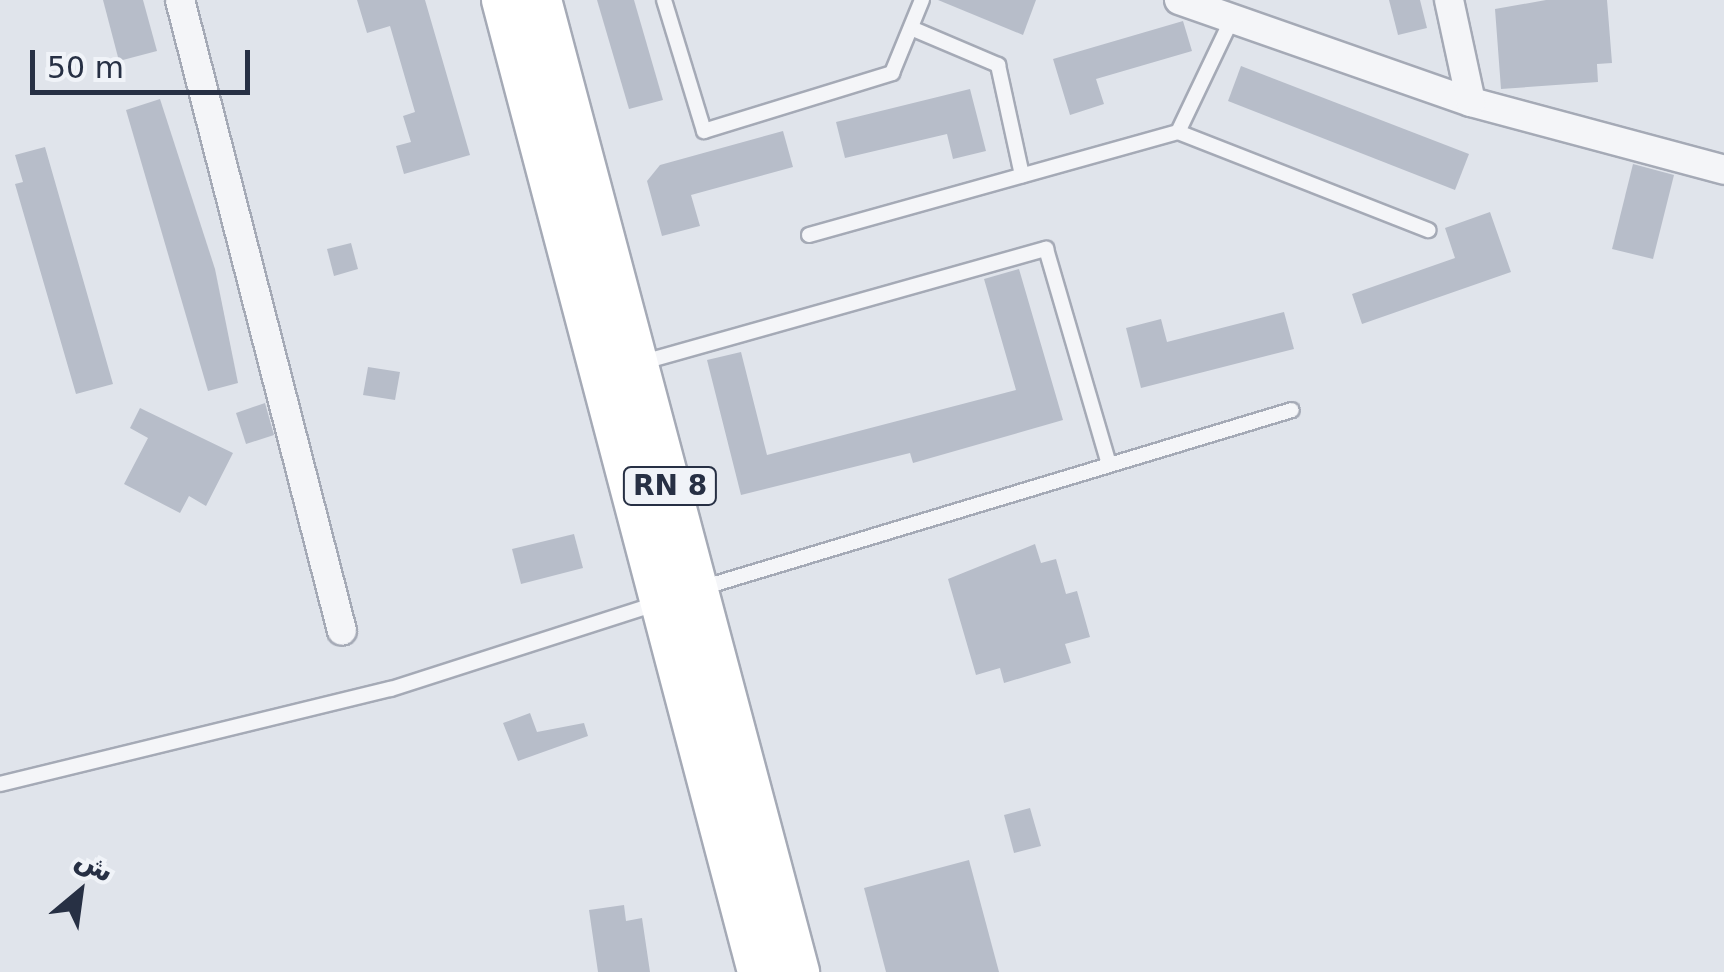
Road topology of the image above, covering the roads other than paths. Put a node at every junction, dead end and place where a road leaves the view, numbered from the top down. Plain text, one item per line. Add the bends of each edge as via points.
1 (180, 0) edge
2 (503, 0) edge
3 (540, 0) edge
4 (664, 0) edge
5 (922, 0) edge
6 (1179, 0) edge
7 (1449, 0) edge
8 (1232, 19) junction
9 (911, 28) junction
10 (1471, 102) junction
11 (1178, 132) junction
12 (1724, 170) edge
13 (1022, 175) junction
14 (1428, 230) dead end
15 (809, 235) dead end
16 (637, 364) junction
17 (1292, 410) dead end
18 (1108, 461) junction
19 (680, 595) junction
20 (342, 632) dead end
21 (0, 784) edge
22 (759, 972) edge
23 (798, 972) edge

1 - 20 street
2 - 19 main road, RN 8
3 - 16 main road, RN 8
4 - 9 lane via 704,131 892,73
5 - 9 lane
6 - 8 street
7 - 10 street
8 - 10 street
8 - 11 lane
9 - 13 lane via 998,65
10 - 12 street
11 - 13 lane
11 - 14 lane
13 - 15 lane
16 - 18 lane via 1046,249
16 - 19 main road, RN 8
17 - 18 lane
18 - 19 lane
19 - 21 lane via 391,689
19 - 22 main road, RN 8
19 - 23 main road, RN 8

